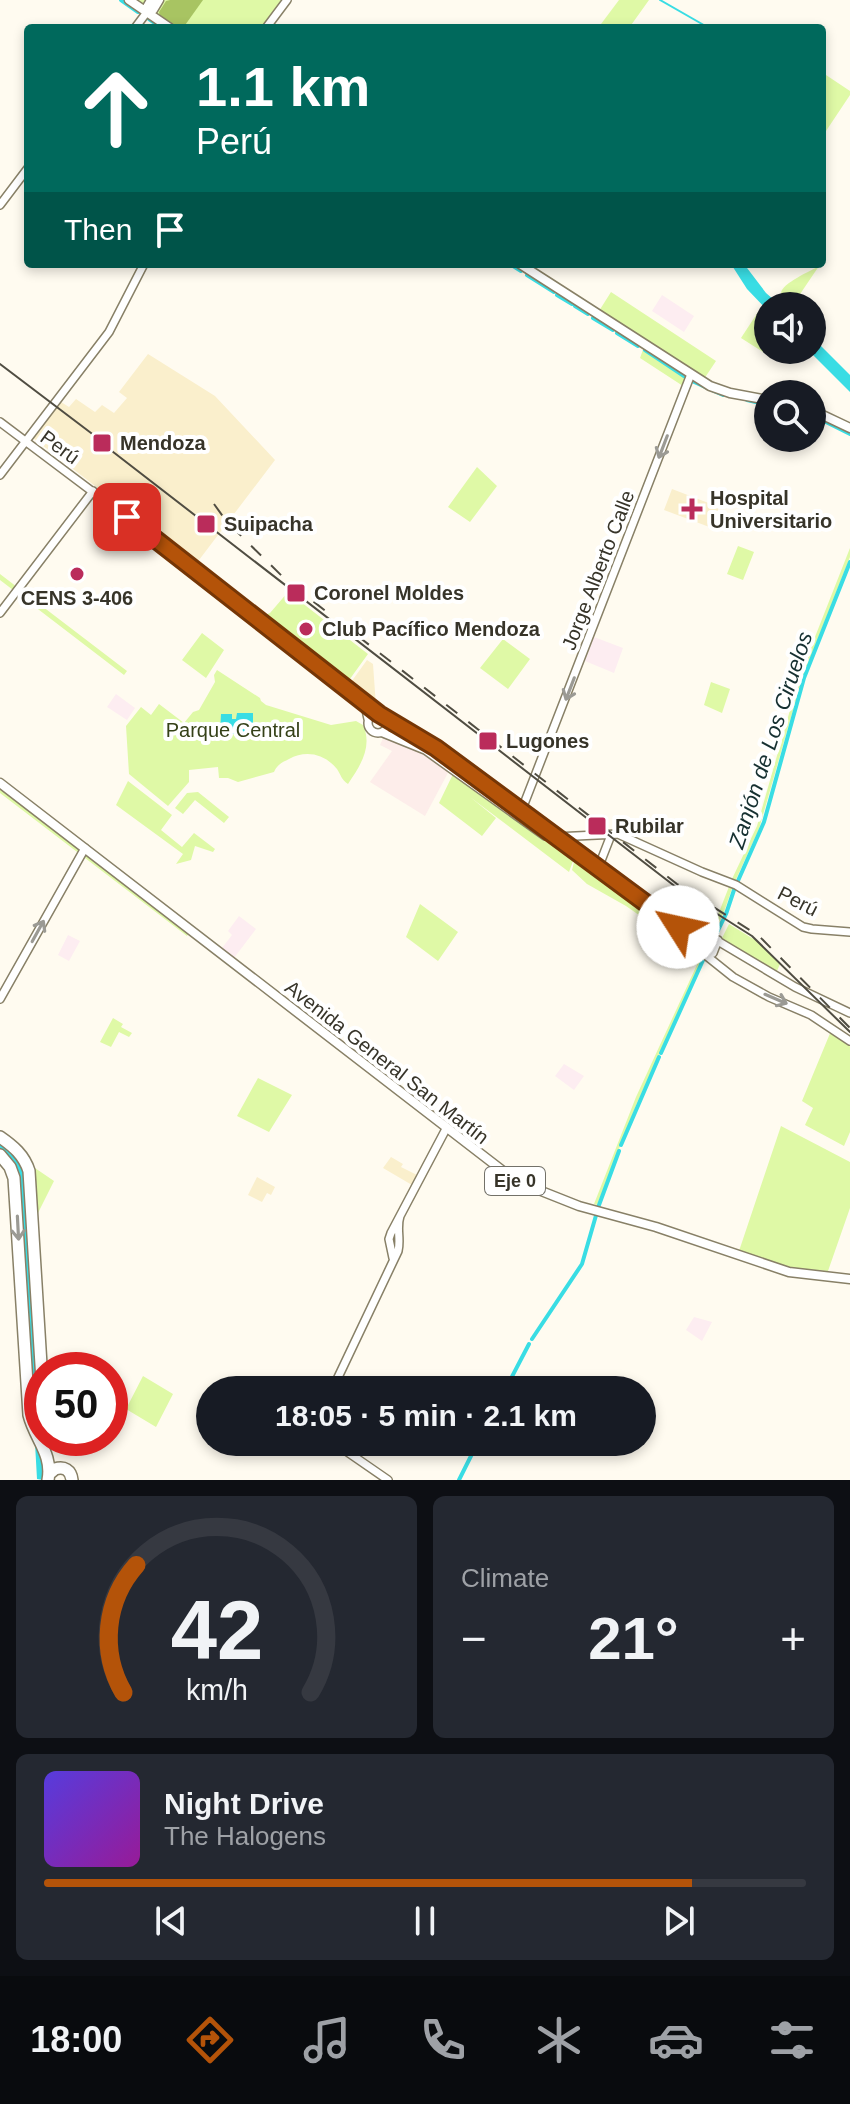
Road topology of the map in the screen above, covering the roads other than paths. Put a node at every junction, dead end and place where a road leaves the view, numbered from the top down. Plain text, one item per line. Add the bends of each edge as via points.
1 (129, 0) edge
2 (156, 0) edge
3 (287, 0) edge
4 (147, 12) junction
5 (138, 24) edge
6 (164, 24) edge
7 (269, 24) edge
8 (24, 173) edge
9 (0, 205) edge
10 (142, 268) edge
11 (526, 268) edge
12 (691, 374) junction
13 (754, 397) edge
14 (826, 417) edge
15 (0, 422) edge
16 (850, 428) edge
17 (25, 441) junction
18 (0, 475) edge
19 (93, 491) junction
20 (0, 613) edge
21 (289, 646) junction
22 (382, 716) junction
23 (368, 719) junction
24 (383, 733) junction
25 (0, 783) edge
26 (508, 806) junction
27 (520, 815) junction
28 (611, 835) junction
29 (553, 837) junction
30 (85, 848) junction
31 (596, 871) junction
32 (850, 932) edge
33 (715, 939) junction
34 (707, 952) junction
35 (0, 999) edge
36 (850, 1013) edge
37 (850, 1041) edge
38 (447, 1127) junction
39 (0, 1137) edge
40 (0, 1155) edge
41 (850, 1279) edge
42 (41, 1352) edge
43 (339, 1376) edge
44 (24, 1386) edge
45 (47, 1456) edge
46 (52, 1456) edge
47 (353, 1456) edge
48 (61, 1468) junction
49 (48, 1478) edge
50 (72, 1480) edge
51 (388, 1480) edge

1 - 4 main road
2 - 4 main road
3 - 7 main road
4 - 5 main road
4 - 6 main road
8 - 9 main road
10 - 17 main road via 109,332
11 - 12 main road
12 - 13 main road via 725,392
12 -> 27 main road, Jorge Alberto Calle
14 - 16 main road
15 - 17 main road, Perú
17 - 18 main road
17 - 19 main road, Perú
19 - 20 main road
19 - 21 main road, Perú
21 - 22 main road, Perú
21 - 23 main road, Perú via 361,704
22 - 23 main road via 372,714
22 - 24 main road via 389,727
22 - 26 main road, Perú via 432,746
23 - 24 main road via 371,728
24 - 26 main road, Perú via 425,750
25 - 30 main road, Avenida General San Martín / Eje 0
26 - 27 main road, Perú
27 - 29 main road, Perú
27 - 31 main road, Perú
28 - 29 main road
28 - 31 main road
28 - 32 main road, Perú via 736,885 803,927
29 - 31 main road, Perú
35 -> 30 main road
30 - 38 main road, Avenida General San Martín / Eje 0
31 - 33 main road, Perú via 681,929
31 - 34 main road, Perú
33 - 34 main road
33 - 36 main road, Perú
34 -> 37 main road, Perú via 733,977 811,1015
38 - 41 main road, Avenida General San Martín / Eje 0 via 516,1181 570,1203 789,1272
38 - 43 main road via 400,1216 399,1248
39 - 42 highway via 18,1150 29,1171
40 -> 44 highway via 14,1178
45 - 49 highway
46 - 48 highway
47 - 51 main road
48 - 49 highway
48 - 50 highway

